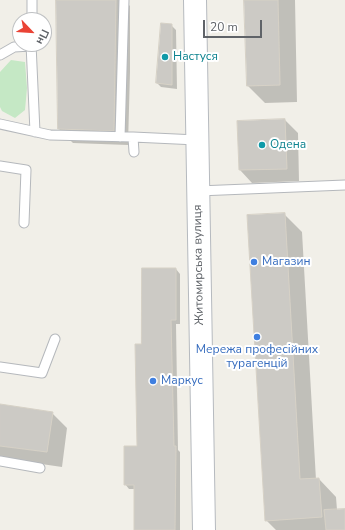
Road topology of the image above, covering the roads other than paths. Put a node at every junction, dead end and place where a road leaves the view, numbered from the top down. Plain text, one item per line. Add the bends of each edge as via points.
1 (32, 0) edge
2 (124, 0) edge
3 (195, 0) edge
4 (32, 12) edge
5 (12, 48) edge
6 (31, 52) edge
7 (0, 55) edge
8 (0, 124) edge
9 (35, 132) junction
10 (120, 137) junction
11 (133, 137) junction
12 (197, 140) junction
13 (134, 152) dead end
14 (0, 166) edge
15 (345, 185) edge
16 (198, 191) junction
17 (24, 224) dead end
18 (55, 339) dead end
19 (0, 367) edge
20 (0, 462) edge
21 (40, 468) dead end
22 (204, 530) edge

1 - 4 lane
2 - 10 lane
3 - 12 main road, Житомирська вулиця
5 - 7 lane
6 - 9 lane
8 - 9 lane
9 - 10 lane via 50,136
10 - 11 lane
11 - 12 lane
11 - 13 lane
12 - 16 main road, Житомирська вулиця
14 - 17 lane via 26,170
15 - 16 lane
16 - 22 main road, Житомирська вулиця
18 - 19 lane via 42,373
20 - 21 lane

